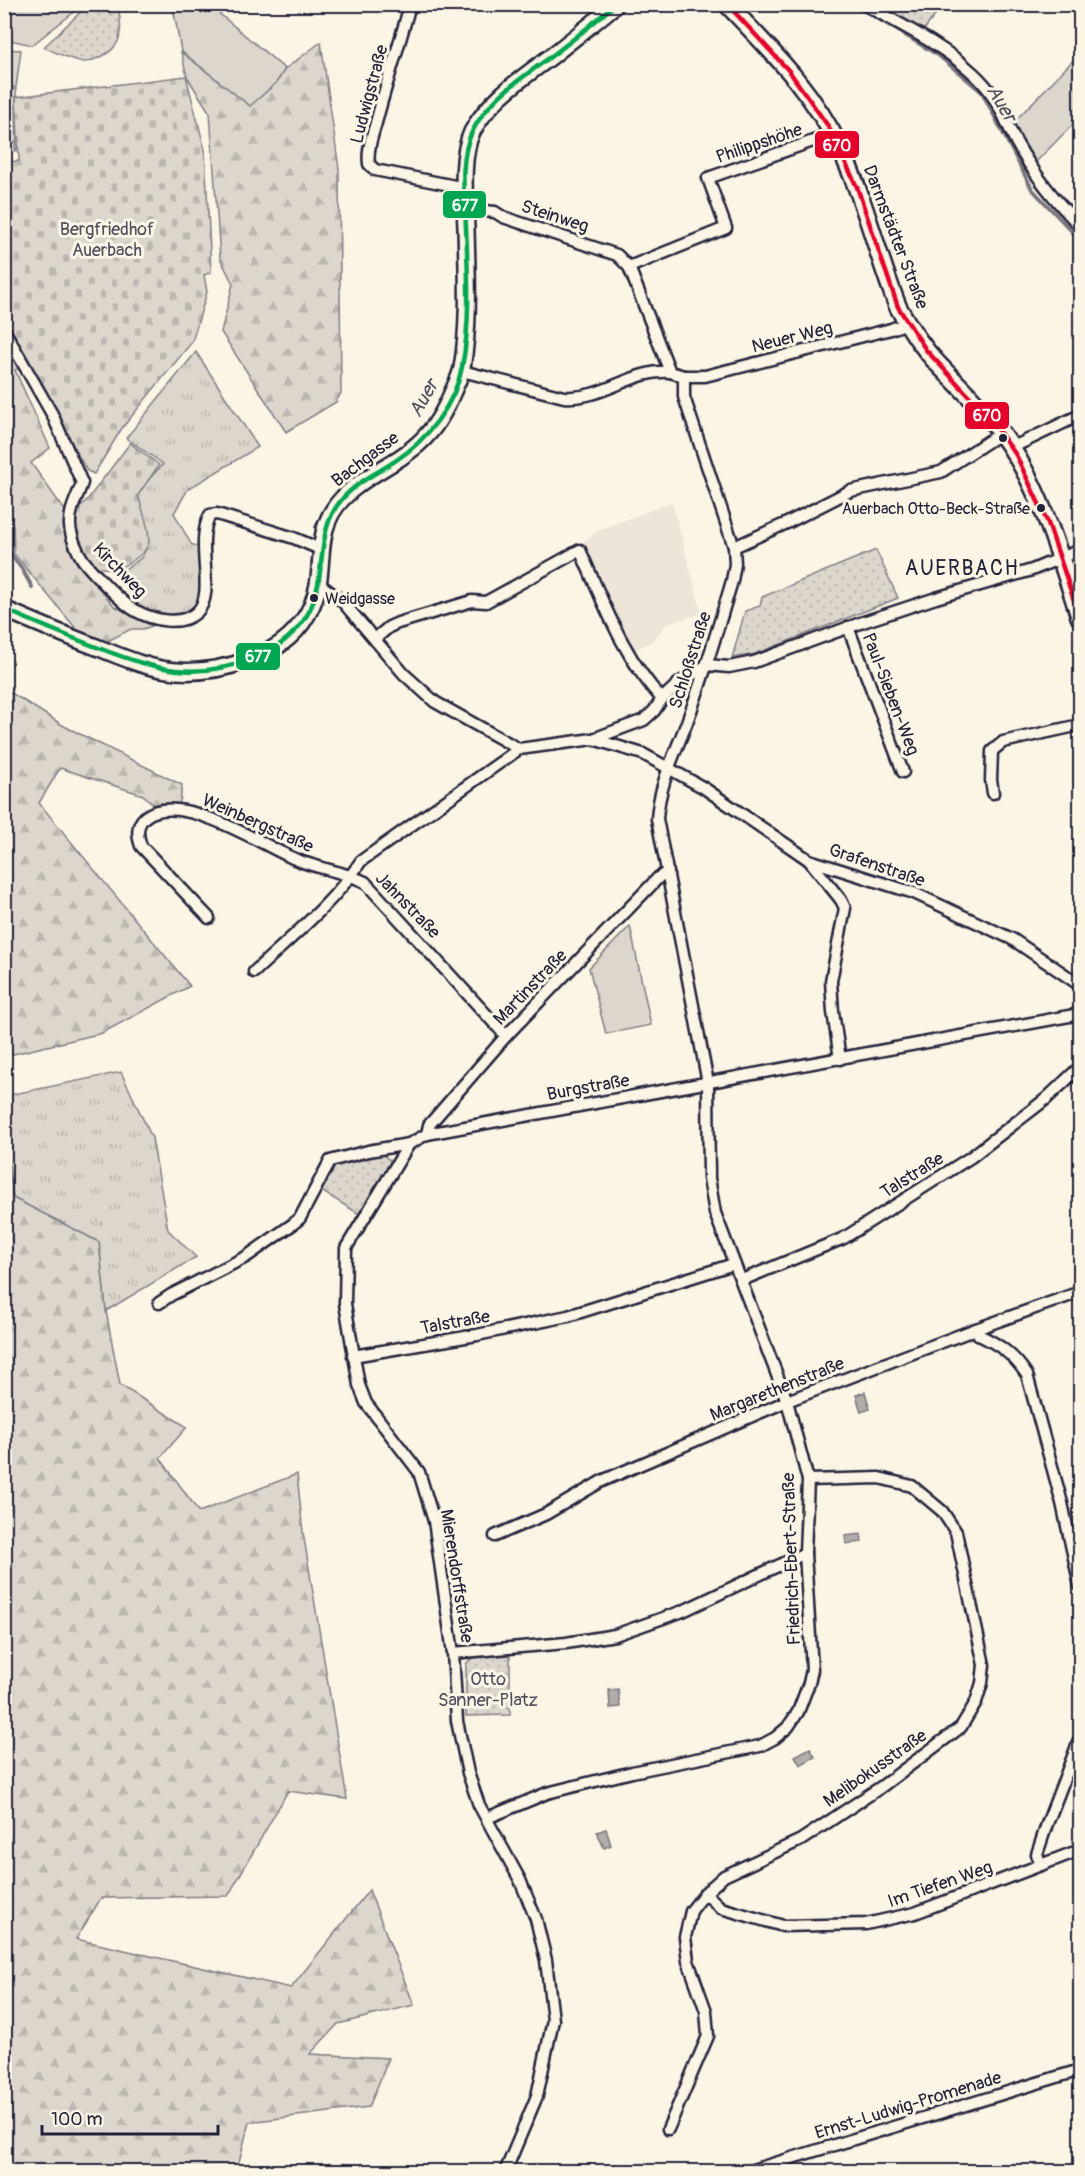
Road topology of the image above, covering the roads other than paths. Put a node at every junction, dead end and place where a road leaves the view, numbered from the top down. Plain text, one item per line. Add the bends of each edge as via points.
1 (410, 4) edge
2 (616, 4) edge
3 (727, 4) edge
4 (863, 4) edge
5 (831, 131) junction
6 (465, 188) junction
7 (465, 209) junction
8 (1080, 226) edge
9 (629, 267) junction
10 (907, 323) junction
11 (4, 330) edge
12 (462, 371) junction
13 (670, 372) junction
14 (684, 375) junction
15 (1080, 415) edge
16 (1001, 433) junction
17 (1011, 448) junction
18 (734, 547) junction
19 (320, 549) junction
20 (1080, 550) edge
21 (1061, 558) junction
22 (318, 583) junction
23 (4, 609) edge
24 (1080, 618) edge
25 (848, 627) junction
26 (376, 638) junction
27 (707, 665) junction
28 (662, 699) junction
29 (1080, 725) edge
30 (593, 740) junction
31 (519, 749) junction
32 (668, 768) junction
33 (903, 772) dead end
34 (993, 793) dead end
35 (809, 860) junction
36 (668, 872) junction
37 (352, 876) junction
38 (209, 918) dead end
39 (254, 972) dead end
40 (1080, 985) edge
41 (1080, 1014) edge
42 (506, 1036) junction
43 (840, 1059) junction
44 (1080, 1067) edge
45 (708, 1083) junction
46 (427, 1134) junction
47 (409, 1144) junction
48 (734, 1263) junction
49 (742, 1280) junction
50 (1080, 1292) edge
51 (159, 1303) dead end
52 (976, 1329) junction
53 (353, 1356) junction
54 (787, 1401) junction
55 (808, 1480) junction
56 (495, 1536) dead end
57 (805, 1553) junction
58 (1080, 1586) edge
59 (453, 1653) junction
60 (1080, 1738) edge
61 (487, 1818) junction
62 (1080, 1850) edge
63 (1041, 1865) junction
64 (705, 1893) junction
65 (1080, 2070) edge
66 (668, 2129) dead end
67 (505, 2172) edge
68 (746, 2172) edge

1 - 6 street, Ludwigstraße via 384,90 369,165 375,170
2 - 6 main road, Bachgasse via 484,113 471,135
3 - 5 main road, Darmstädter Straße via 797,79
4 - 8 street via 948,54 979,79 1041,183
5 - 9 street, Philippshöhe via 816,140 708,178 726,228
5 - 10 main road, Darmstädter Straße via 851,172 891,290
6 - 7 main road, Bachgasse
7 - 9 street, Steinweg via 495,212 617,255
7 - 12 main road, Bachgasse via 467,319
9 - 13 street
10 - 14 street, Neuer Weg via 705,376
10 - 16 main road, Darmstädter Straße via 935,361
11 - 19 street, Kirchweg via 52,414 82,483 71,509 70,527 75,544 83,560 134,611 179,621 188,619 201,607 206,588 206,522 210,515 217,514
12 - 13 street via 575,398 640,374
12 - 19 main road, Bachgasse via 444,411 427,434 340,500 328,520
13 - 14 street
14 - 18 street, Schloßstraße via 684,397
15 - 17 street
16 - 17 main road, Darmstädter Straße
16 - 18 street via 941,472 850,491
17 - 21 main road, Darmstädter Straße
18 - 27 street, Schloßstraße via 732,581
19 - 22 main road, Bachgasse
20 - 21 street
21 - 24 main road, Darmstädter Straße
21 - 25 street
22 - 23 main road, Bachgasse via 304,621 279,646 235,665 208,670 154,668
22 - 26 street via 342,601
25 - 27 street via 754,662 729,667
25 - 33 street, Paul-Sieben-Weg
26 - 28 street via 398,623 471,602 486,602 580,550 627,652
26 - 31 street via 404,674 435,702
27 - 28 street
27 - 32 street, Schloßstraße
28 - 30 street via 644,720
29 - 34 street via 1003,742 992,751
30 - 31 street
30 - 32 street via 643,754
31 - 37 street via 361,861
32 - 35 street, Grafenstraße
32 - 36 street, Schloßstraße via 657,819
35 - 40 street, Grafenstraße via 924,898 1012,939
35 - 43 street via 845,908 831,981
36 - 42 street, Martinstraße
36 - 45 street, Schloßstraße
37 - 38 street, Weinbergstraße via 297,860 194,812 173,809 151,813 138,825 141,846
37 - 39 street, Jahnstraße
37 - 42 street, Jahnstraße via 375,891
41 - 43 street, Burgstraße
42 - 46 street, Martinstraße via 429,1125
43 - 45 street, Burgstraße
44 - 49 street, Talstraße via 1046,1099 971,1157 844,1239
45 - 46 street, Burgstraße
45 - 48 street, Friedrich-Ebert-Straße via 709,1178 715,1213
46 - 47 street, Burgstraße
47 - 51 street, Burgstraße via 330,1161 293,1224 246,1257
47 - 53 street, Mierendorffstraße via 346,1248 345,1304
48 - 49 street, Friedrich-Ebert-Straße
48 - 53 street, Talstraße via 568,1316
49 - 54 street, Friedrich-Ebert-Straße
50 - 52 street, Margarethenstraße
52 - 54 street, Margarethenstraße
52 - 58 street via 1017,1360 1027,1375
53 - 59 street, Mierendorffstraße via 366,1403 419,1472 434,1521
54 - 55 street, Friedrich-Ebert-Straße
54 - 56 street, Margarethenstraße via 602,1481 546,1514
55 - 57 street, Friedrich-Ebert-Straße
55 - 64 street, Melibokusstraße via 879,1478 912,1486 942,1511 956,1532 984,1665 982,1683 961,1727 801,1840 724,1876
57 - 59 street via 683,1611 615,1635
57 - 61 street, Friedrich-Ebert-Straße via 810,1683 798,1712 775,1738 749,1750 547,1793
59 - 61 street, Mierendorffstraße via 457,1721 466,1762
60 - 63 street via 1037,1854
61 - 67 street, Mierendorffstraße via 536,1919 546,1960 553,2020 537,2096
62 - 63 street, Im Tiefen Weg
63 - 64 street, Im Tiefen Weg via 915,1913 866,1924 783,1926 721,1908
64 - 66 street, Melibokusstraße via 691,1911 685,1937 688,1961 706,2011 708,2036
65 - 68 street, Ernst-Ludwig-Promenade

